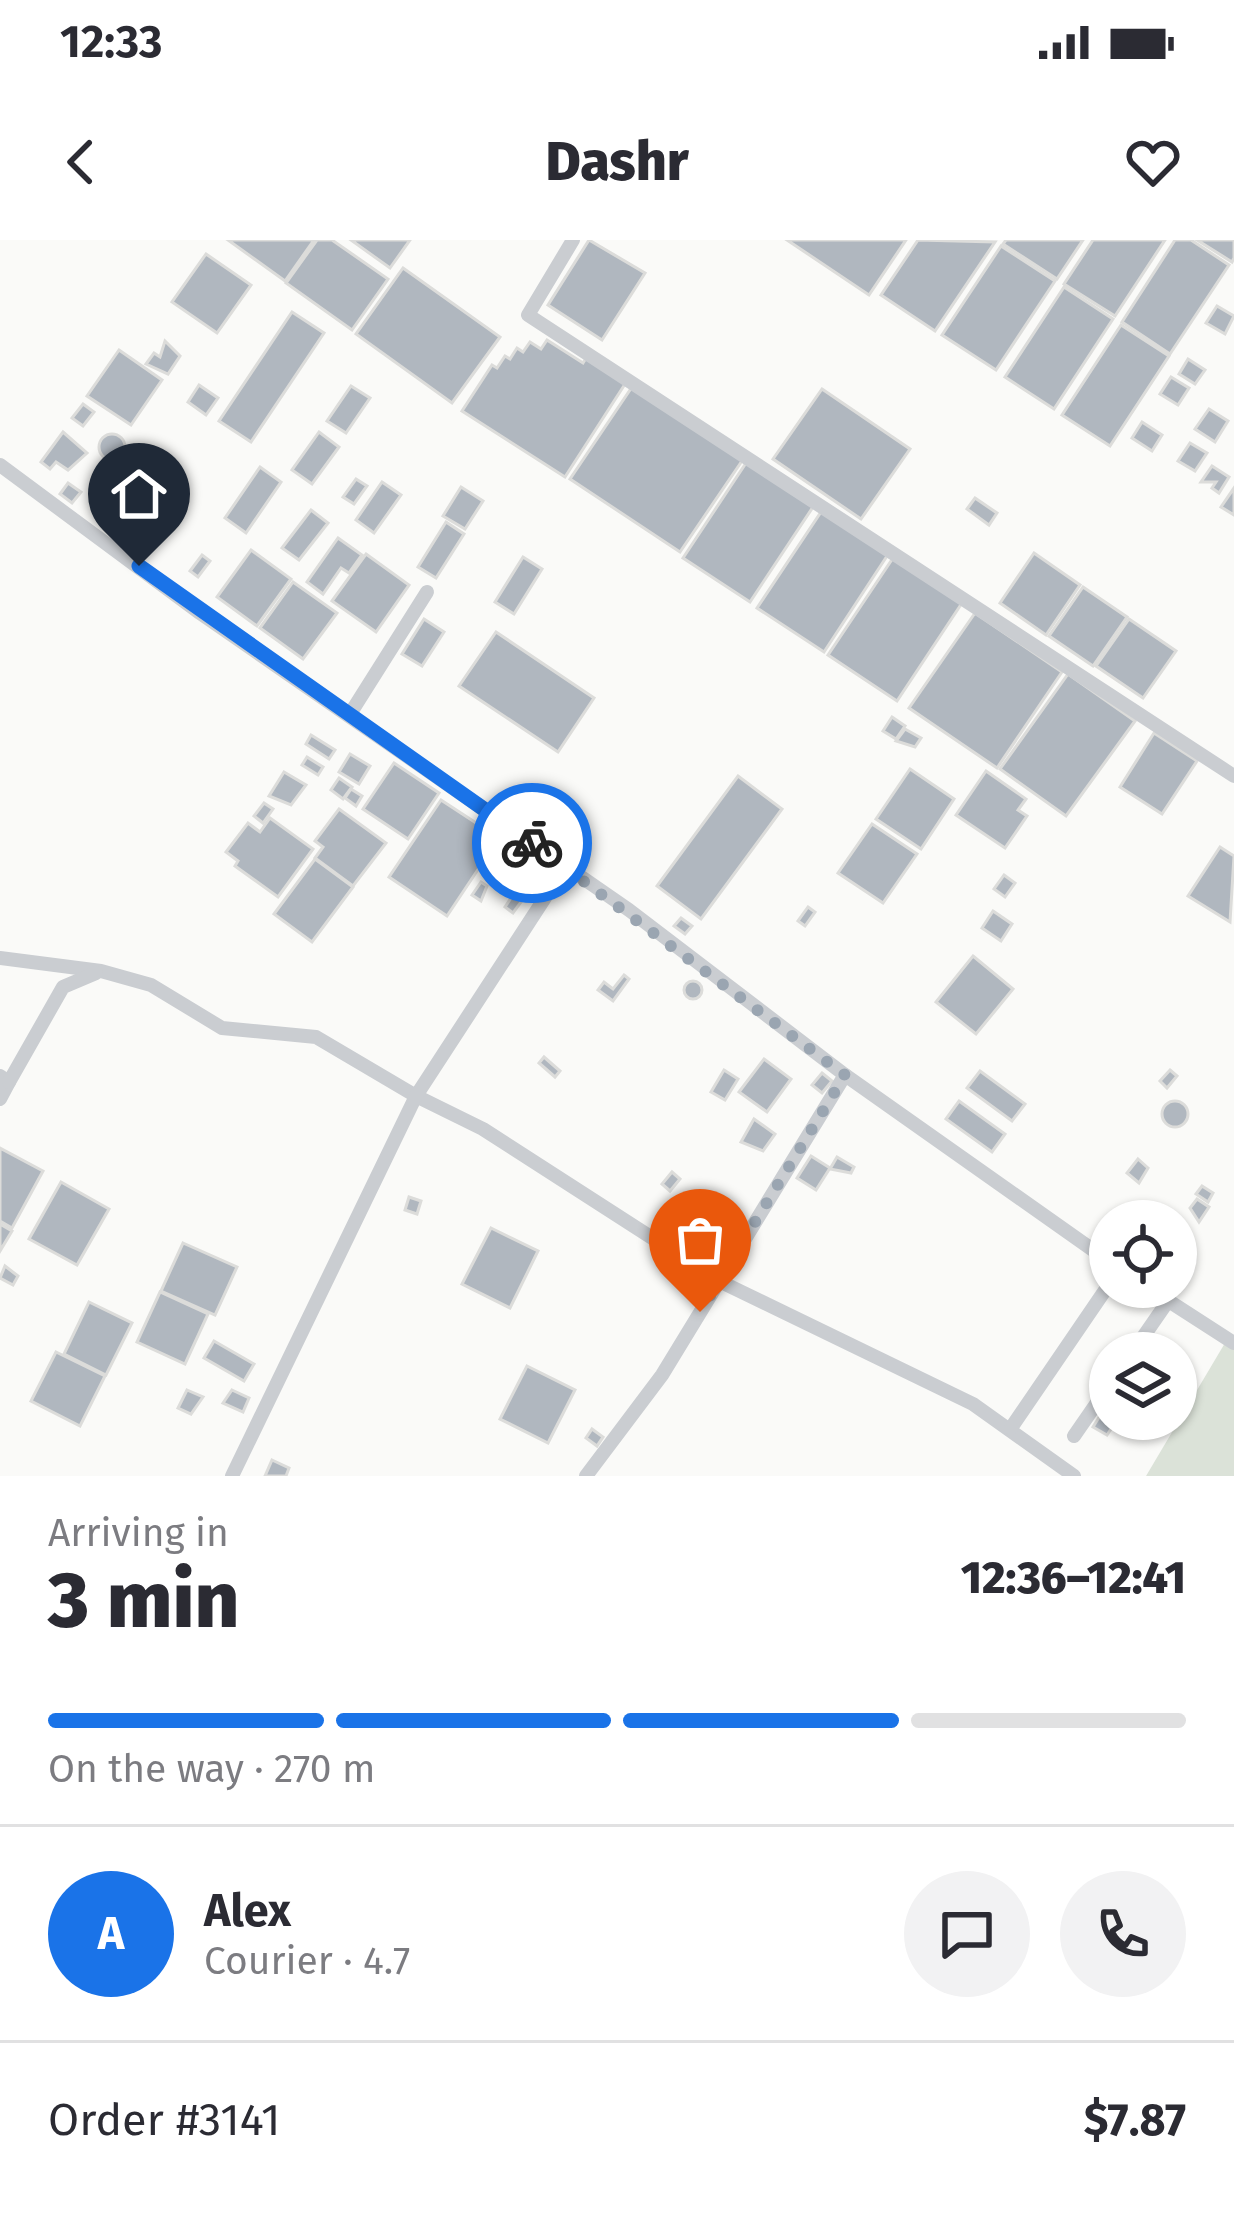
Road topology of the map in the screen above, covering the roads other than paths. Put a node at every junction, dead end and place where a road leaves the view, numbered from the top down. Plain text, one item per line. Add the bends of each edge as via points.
1 (572, 240) edge
2 (0, 465) edge
3 (427, 592) dead end
4 (350, 714) junction
5 (1234, 776) edge
6 (565, 867) junction
7 (0, 958) edge
8 (101, 971) junction
9 (845, 1075) junction
10 (5, 1079) edge
11 (416, 1096) junction
12 (0, 1100) edge
13 (1089, 1247) edge
14 (719, 1281) junction
15 (1093, 1308) edge
16 (1180, 1308) edge
17 (1234, 1343) edge
18 (1089, 1414) edge
19 (1011, 1428) junction
20 (1074, 1436) dead end
21 (232, 1476) edge
22 (586, 1476) edge
23 (1074, 1476) edge

1 - 5 street via 528,315
2 - 4 street
3 - 4 street
4 - 6 street
6 - 9 street
6 - 11 street
7 - 8 street
8 - 10 street via 63,987
8 - 11 street via 151,985 222,1028 316,1036
9 - 13 street
9 - 14 street
10 - 12 street
11 - 14 street via 483,1129
11 - 21 street
14 - 19 street
14 - 22 street
15 - 19 street
16 - 17 street
18 - 20 street
19 - 23 street

